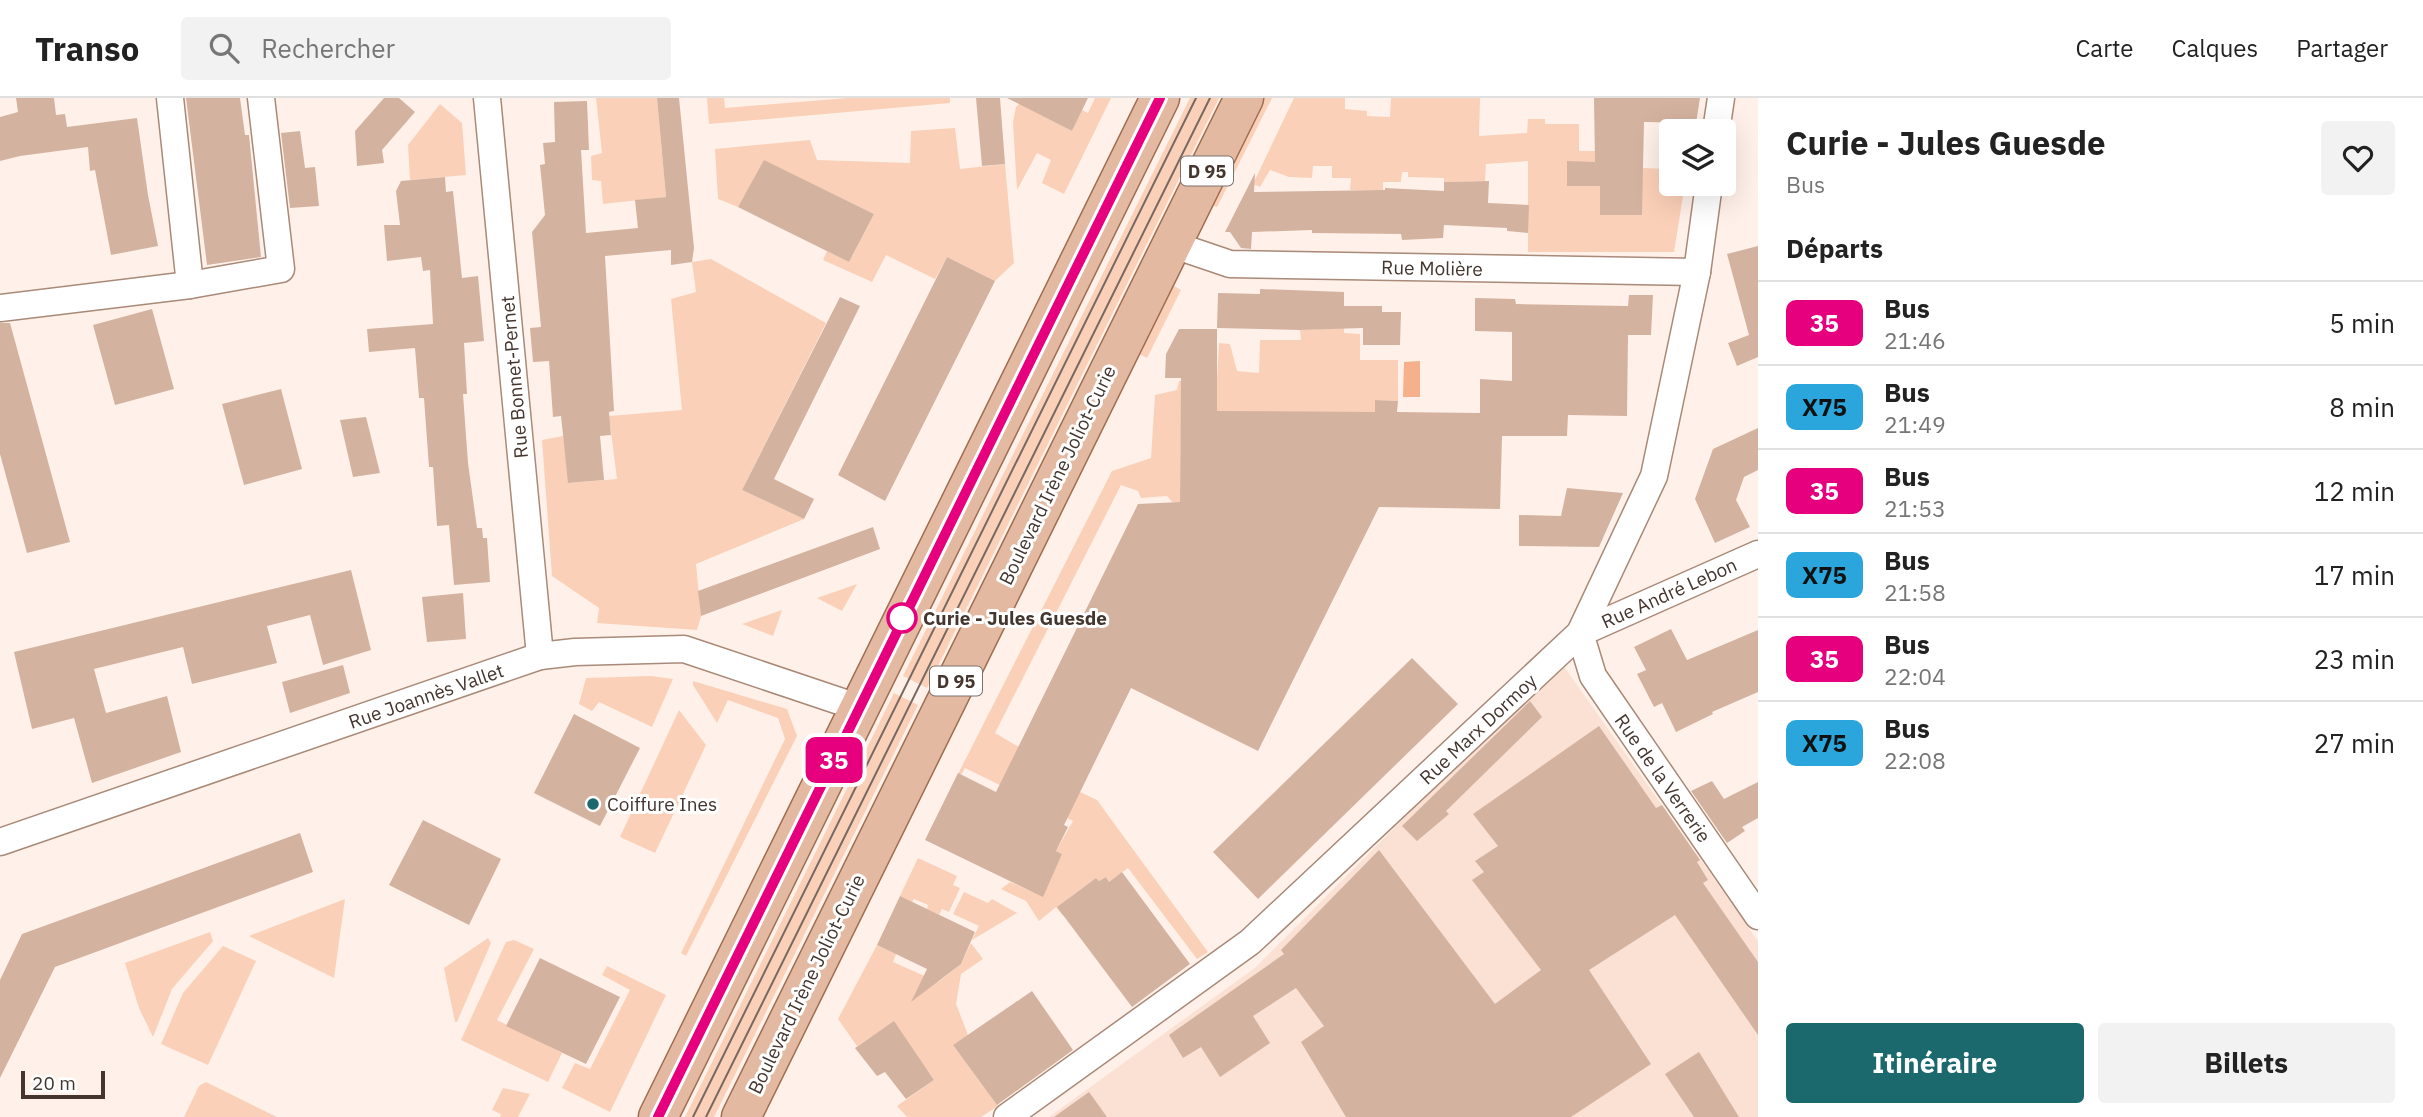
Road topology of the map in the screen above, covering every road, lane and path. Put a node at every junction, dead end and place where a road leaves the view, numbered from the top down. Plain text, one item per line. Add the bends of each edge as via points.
1 (170, 98) edge
2 (261, 98) edge
3 (487, 98) edge
4 (1160, 98) edge
5 (1244, 98) edge
6 (1721, 98) edge
7 (1718, 119) edge
8 (1707, 196) edge
9 (1171, 244) junction
10 (1696, 272) junction
11 (190, 285) junction
12 (0, 308) edge
13 (1758, 554) edge
14 (1580, 633) junction
15 (540, 656) junction
16 (859, 708) junction
17 (0, 842) edge
18 (1758, 916) edge
19 (658, 1117) edge
20 (740, 1117) edge
21 (1007, 1117) edge

1 - 11 street
2 - 11 street via 281,269
3 - 15 street, Rue Bonnet-Pernet
4 - 16 main road
5 - 9 main road, Boulevard Irène Joliot-Curie / D 95
6 - 7 street
8 - 10 street, Rue Marx Dormoy
9 - 10 street, Rue Molière via 1230,264
9 - 20 main road, Boulevard Irène Joliot-Curie / D 95
10 - 14 street, Rue Marx Dormoy via 1654,476
11 - 12 street
13 - 14 street, Rue André Lebon
14 - 18 street, Rue de la Verrerie via 1593,676
14 - 21 street, Rue Marx Dormoy via 1250,942
15 - 16 street, Rue Joannès Vallet via 684,649
15 - 17 street, Rue Joannès Vallet
16 - 19 main road

